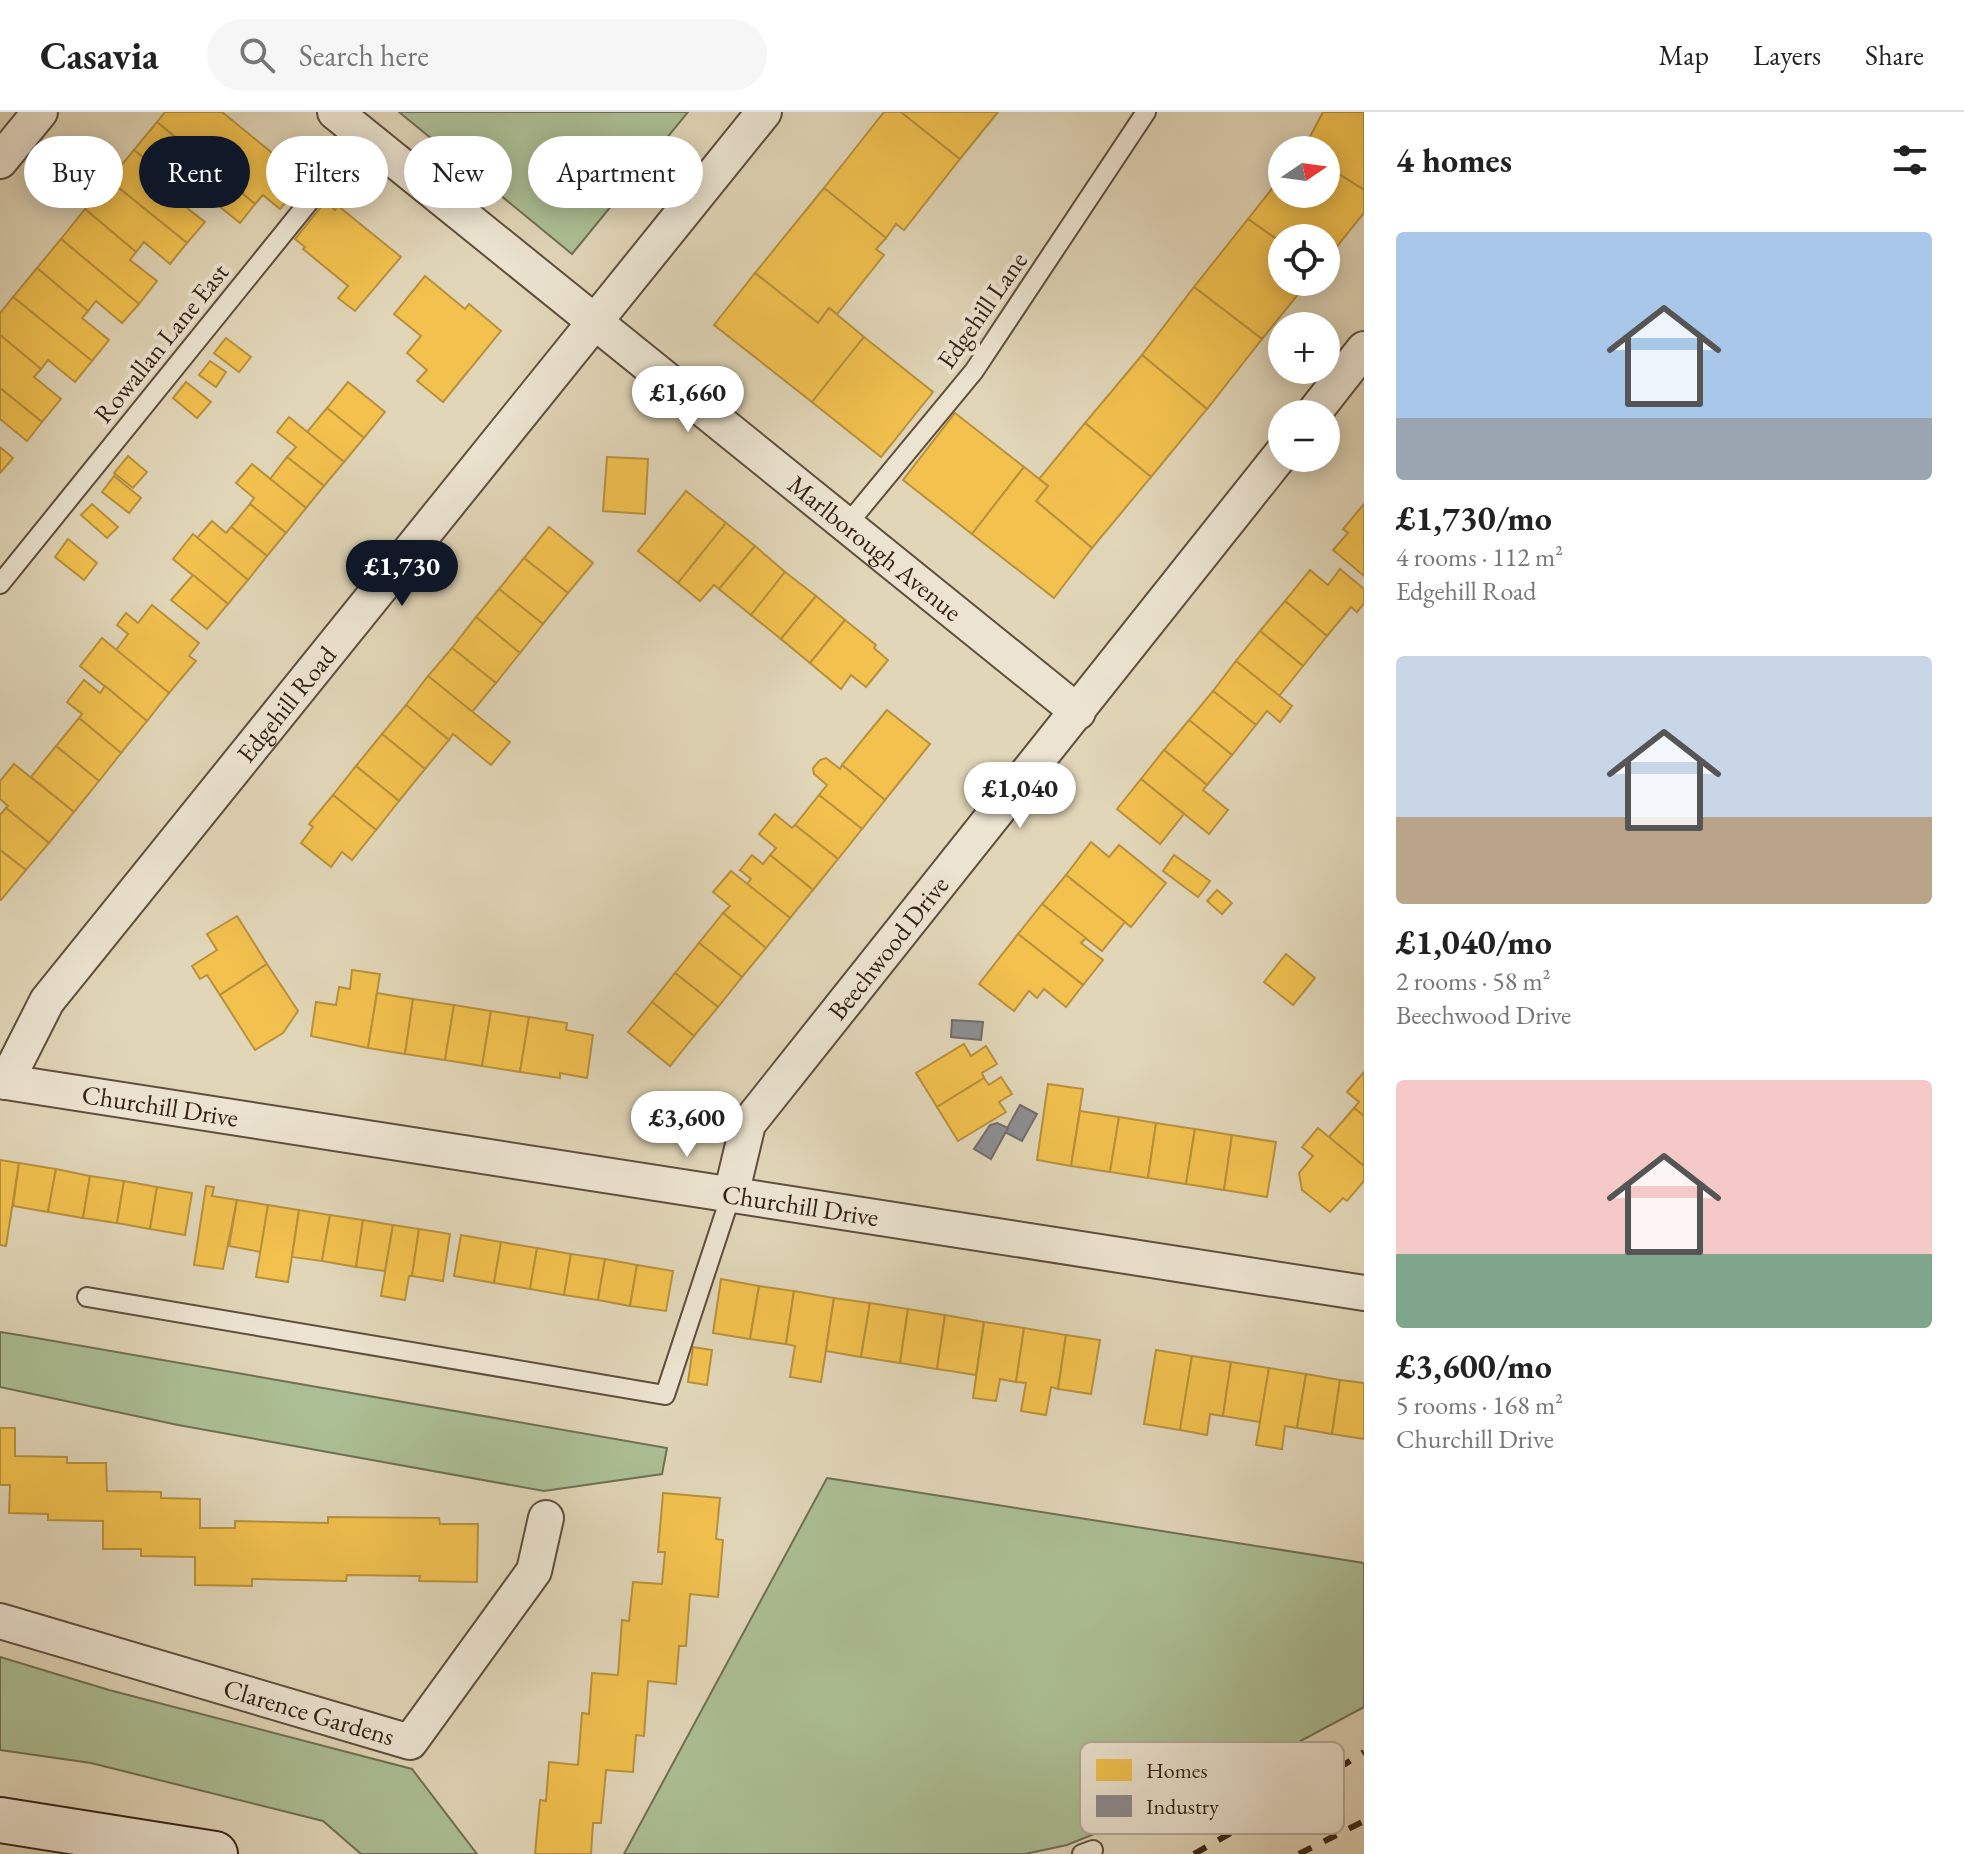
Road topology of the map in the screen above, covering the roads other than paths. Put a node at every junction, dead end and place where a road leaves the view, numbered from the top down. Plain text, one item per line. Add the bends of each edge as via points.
1 (40, 112) edge
2 (335, 112) edge
3 (764, 112) edge
4 (1146, 112) edge
5 (363, 135) junction
6 (0, 161) edge
7 (596, 322) junction
8 (1364, 349) edge
9 (1324, 400) edge
10 (1268, 471) edge
11 (846, 526) junction
12 (0, 584) edge
13 (1078, 712) junction
14 (3, 1081) edge
15 (731, 1195) junction
16 (1364, 1293) edge
17 (87, 1297) dead end
18 (546, 1518) dead end
19 (0, 1621) edge
20 (0, 1820) edge
21 (215, 1854) edge

1 - 6 street
2 - 5 street, Marlborough Avenue
3 - 7 street, Edgehill Road
4 - 11 lane, Edgehill Lane via 974,371
5 - 7 street, Marlborough Avenue
5 - 12 lane, Rowallan Lane East
7 - 11 street, Marlborough Avenue
7 - 14 street, Edgehill Road via 47,1001
8 - 9 street
10 - 13 street, Beechwood Drive
11 - 13 street, Marlborough Avenue
13 - 15 street, Beechwood Drive via 748,1124
14 - 15 street, Churchill Drive
15 - 16 street, Churchill Drive
15 - 17 lane via 665,1395
18 - 19 street, Clarence Gardens via 534,1571 410,1742
20 - 21 street

